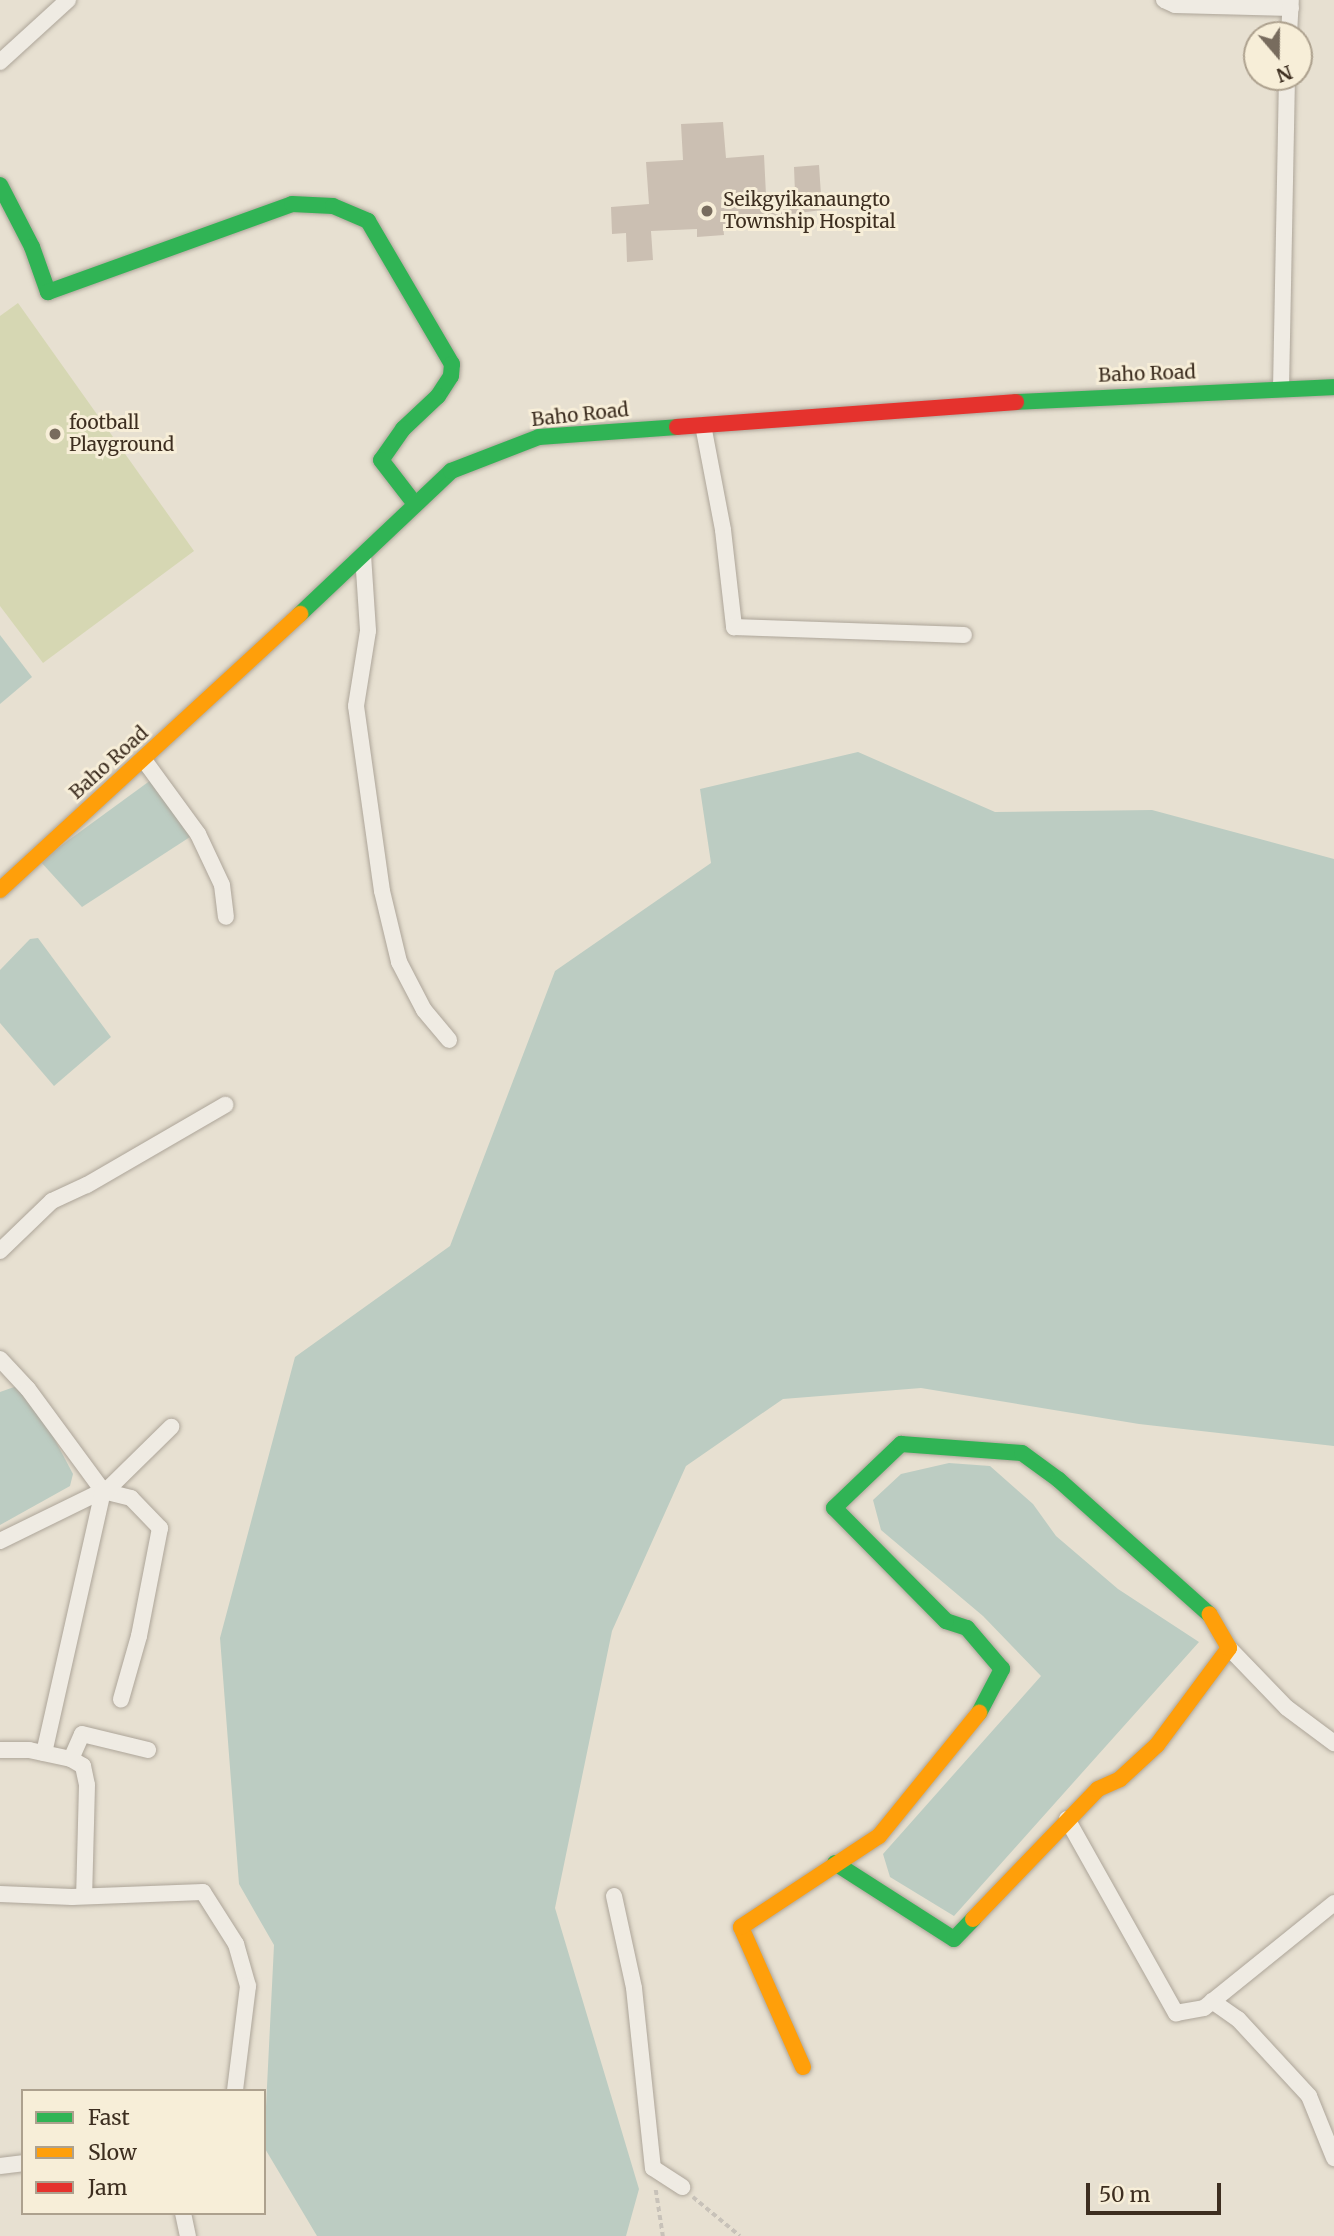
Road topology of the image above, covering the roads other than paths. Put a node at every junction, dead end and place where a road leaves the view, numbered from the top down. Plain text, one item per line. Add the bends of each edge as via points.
1 (68, 0) edge
2 (1164, 0) edge
3 (1291, 4) edge
4 (0, 62) edge
5 (1287, 91) edge
6 (0, 185) edge
7 (1334, 387) edge
8 (1281, 390) junction
9 (703, 425) junction
10 (415, 504) junction
11 (362, 555) junction
12 (964, 635) dead end
13 (144, 760) junction
14 (0, 890) edge
15 (226, 917) dead end
16 (449, 1040) dead end
17 (225, 1105) dead end
18 (0, 1251) edge
19 (0, 1359) edge
20 (15, 1374) junction
21 (0, 1383) edge
22 (171, 1427) dead end
23 (103, 1491) junction
24 (0, 1541) edge
25 (1229, 1648) junction
26 (121, 1699) dead end
27 (1334, 1743) edge
28 (0, 1750) edge
29 (148, 1751) dead end
30 (44, 1753) junction
31 (71, 1759) junction
32 (1067, 1819) junction
33 (835, 1863) junction
34 (0, 1894) edge
35 (84, 1896) junction
36 (614, 1896) dead end
37 (1334, 1903) edge
38 (1212, 2001) junction
39 (803, 2067) dead end
40 (235, 2089) edge
41 (1334, 2158) edge
42 (21, 2162) edge
43 (0, 2166) edge
44 (682, 2188) road end
45 (183, 2215) edge
46 (188, 2236) edge

1 - 4 street
2 - 3 street via 1175,5
5 - 8 street
6 - 10 street via 32,247 45,290 51,292 292,204 333,206 368,221 452,364 451,376 438,396 403,429 381,460
7 - 8 street, Baho Road
8 - 9 street, Baho Road via 1061,399
9 - 10 street, Baho Road via 539,437 451,471
9 - 12 street via 723,530 734,627
10 - 11 street, Baho Road
11 - 13 street, Baho Road
11 - 16 street via 368,631 356,706 383,891 399,962 424,1010
13 - 14 street, Baho Road
13 - 15 street via 198,834 222,885
17 - 18 street via 52,1201
19 - 20 street
20 - 21 street
20 - 23 street
22 - 23 street
23 - 24 street
23 - 26 street via 131,1498 160,1528 139,1636
23 - 30 street
25 - 27 street via 1287,1708
25 - 32 street via 1157,1745
25 - 33 street via 1208,1613 1059,1480 1022,1453 901,1444 834,1508 946,1621 967,1628 1002,1668 987,1702 926,1785 878,1836
28 - 30 street
29 - 31 street via 82,1734
30 - 31 street
31 - 35 street via 86,1773
32 - 33 street via 954,1939
32 - 38 street via 1176,2013 1204,2008
33 - 39 street via 741,1927
34 - 35 street
35 - 40 street via 196,1889 211,1901 220,1925 236,1944 248,1986
36 - 44 street via 634,1988 653,2168
37 - 38 street
38 - 41 street via 1238,2019 1309,2096
42 - 43 street
45 - 46 street

